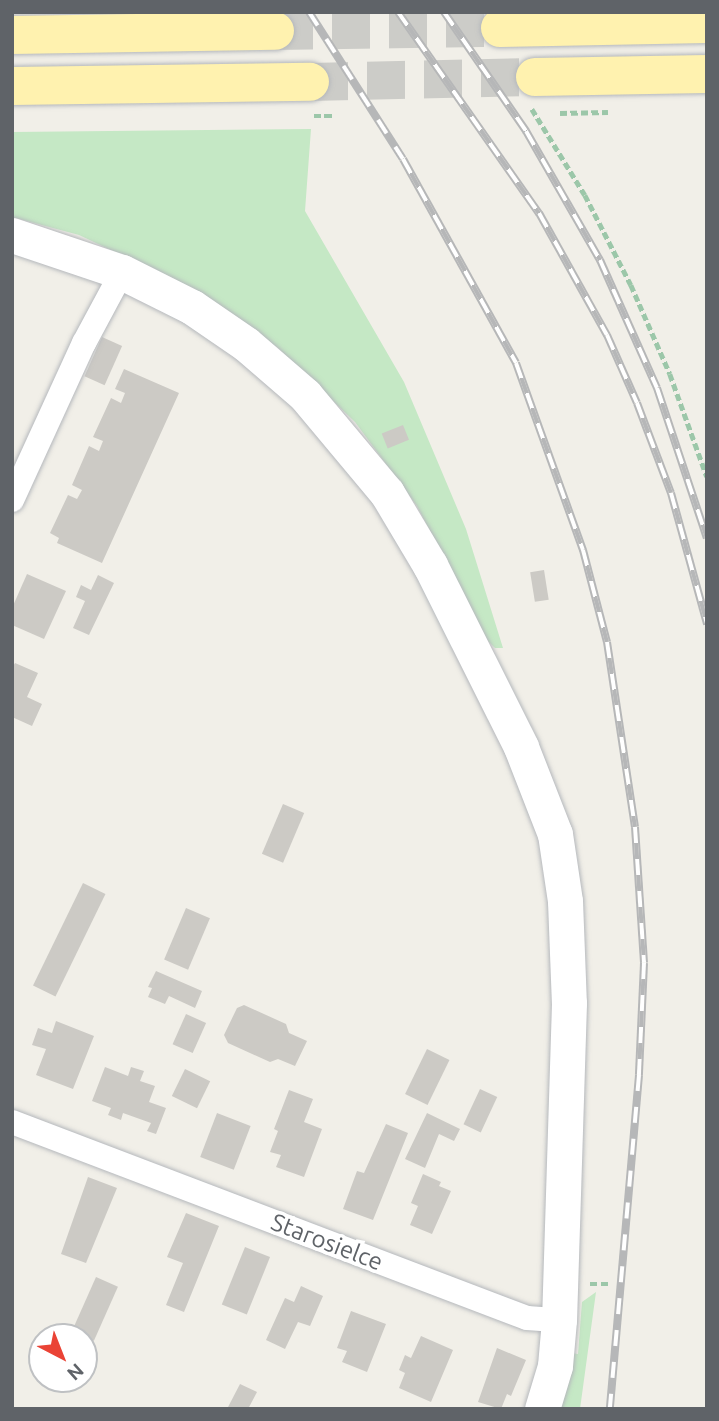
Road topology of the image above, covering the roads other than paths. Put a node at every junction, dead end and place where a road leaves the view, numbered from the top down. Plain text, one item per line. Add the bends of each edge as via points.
1 (707, 24) edge
2 (500, 28) tunnel mouth
3 (275, 31) tunnel mouth
4 (12, 35) edge
5 (707, 74) edge
6 (310, 82) tunnel mouth
7 (12, 86) edge
8 (532, 90) tunnel mouth
9 (12, 234) edge
10 (122, 272) junction
11 (12, 500) edge
12 (12, 1122) edge
13 (559, 1320) junction
14 (542, 1409) edge

1 - 2 main road
3 - 4 main road
5 - 8 main road
6 - 7 main road
9 - 10 street
10 - 11 street
10 - 13 street via 192,307 246,344 340,433 387,493 429,565 521,747 555,834 565,901 569,1003
12 - 13 street, Starosielce via 527,1318
13 - 14 street via 555,1366

